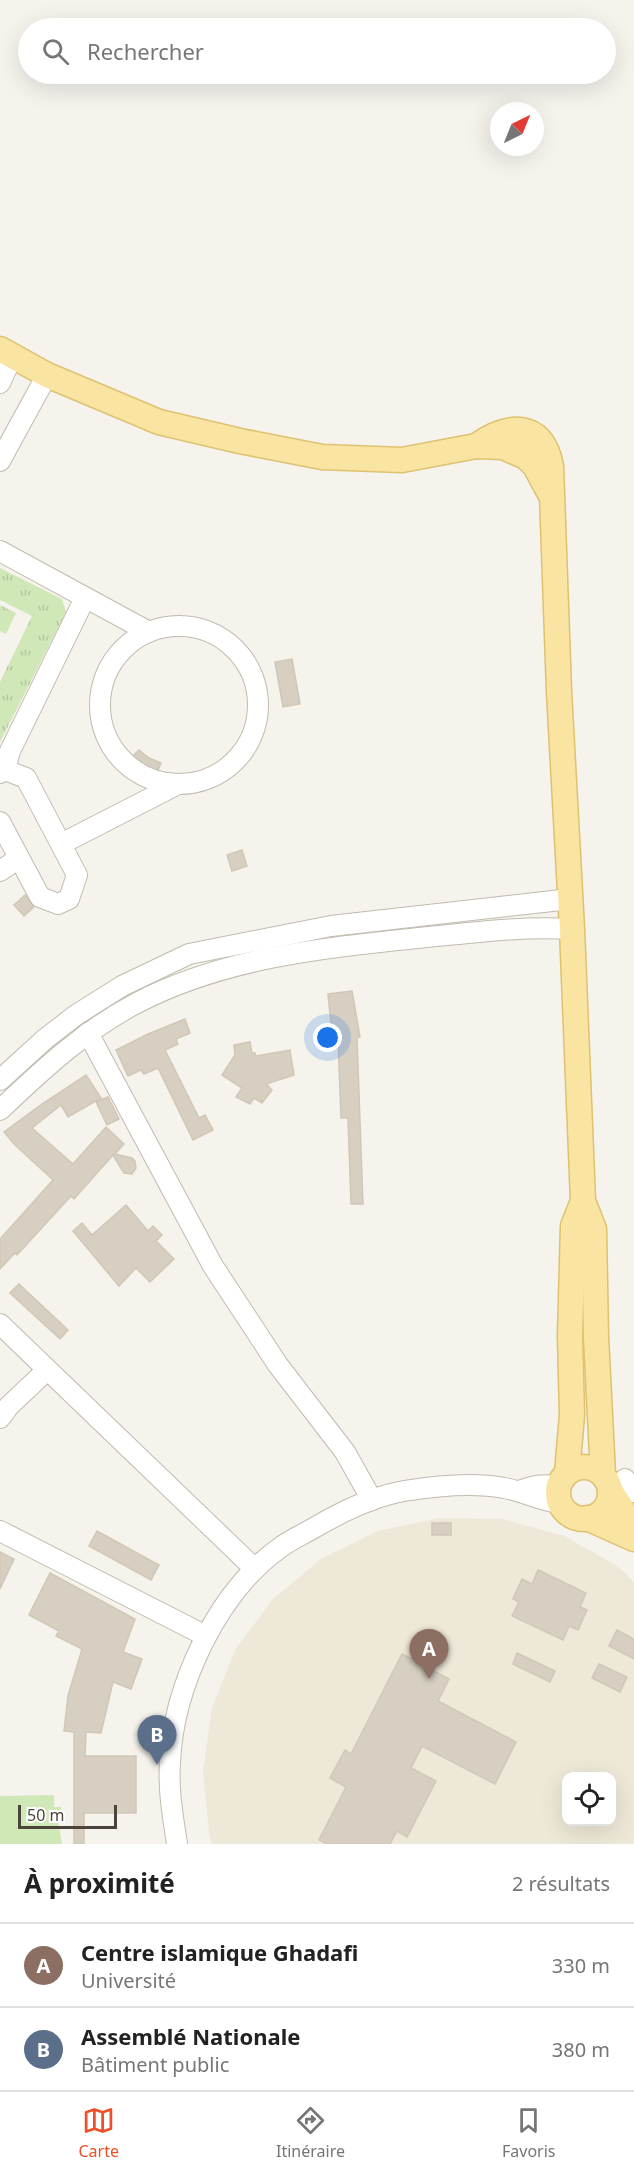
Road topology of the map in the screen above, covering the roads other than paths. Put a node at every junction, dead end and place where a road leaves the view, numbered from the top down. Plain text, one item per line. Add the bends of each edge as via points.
1 (6, 353) edge
2 (46, 375) junction
3 (0, 383) edge
4 (0, 461) edge
5 (0, 551) edge
6 (85, 598) junction
7 (149, 632) junction
8 (3, 771) edge
9 (176, 785) junction
10 (0, 822) edge
11 (61, 844) junction
12 (19, 858) junction
13 (0, 872) edge
14 (570, 899) junction
15 (572, 929) junction
16 (87, 1033) junction
17 (0, 1080) edge
18 (0, 1110) edge
19 (583, 1201) junction
20 (0, 1324) edge
21 (47, 1370) junction
22 (3, 1408) edge
23 (618, 1484) edge
24 (562, 1488) junction
25 (372, 1500) junction
26 (587, 1518) junction
27 (634, 1527) edge
28 (0, 1531) edge
29 (634, 1539) edge
30 (255, 1569) junction
31 (206, 1636) junction
32 (177, 1844) edge

1 - 2 main road
1 - 3 street
2 - 4 street
2 - 14 main road via 159,422 321,457 402,460 476,446 508,430 522,430 543,443 549,454
5 - 6 street
6 - 7 street
6 - 8 street
7 - 9 street via 125,647 107,673 100,706 103,726 108,740 130,767 160,782
7 - 9 street via 184,626 228,643 242,657 255,682 258,698 255,728 242,755 211,778
8 - 11 street via 26,778
9 - 11 street
10 - 12 street
11 - 12 street via 77,875 69,899 58,904 40,897
12 - 13 street
14 - 15 main road
14 - 17 street via 331,926 189,954 122,986 85,1009
15 - 16 street via 498,928 336,947 256,961 180,984
15 - 19 main road
16 - 18 street
16 - 25 street via 213,1266 278,1365 345,1452
19 - 23 main road via 594,1229 596,1337
19 - 24 main road via 573,1226 572,1415
20 - 21 street
21 - 22 street
21 - 30 street
23 - 24 main road via 589,1467 581,1467
23 - 26 main road via 602,1512
23 - 27 main road
24 - 25 street via 548,1484 519,1491 450,1487 404,1491
24 - 26 main road via 571,1515
25 - 30 street via 342,1511 280,1547
26 - 29 main road
28 - 31 street
30 - 31 street
31 - 32 street via 180,1697 174,1727 170,1802

